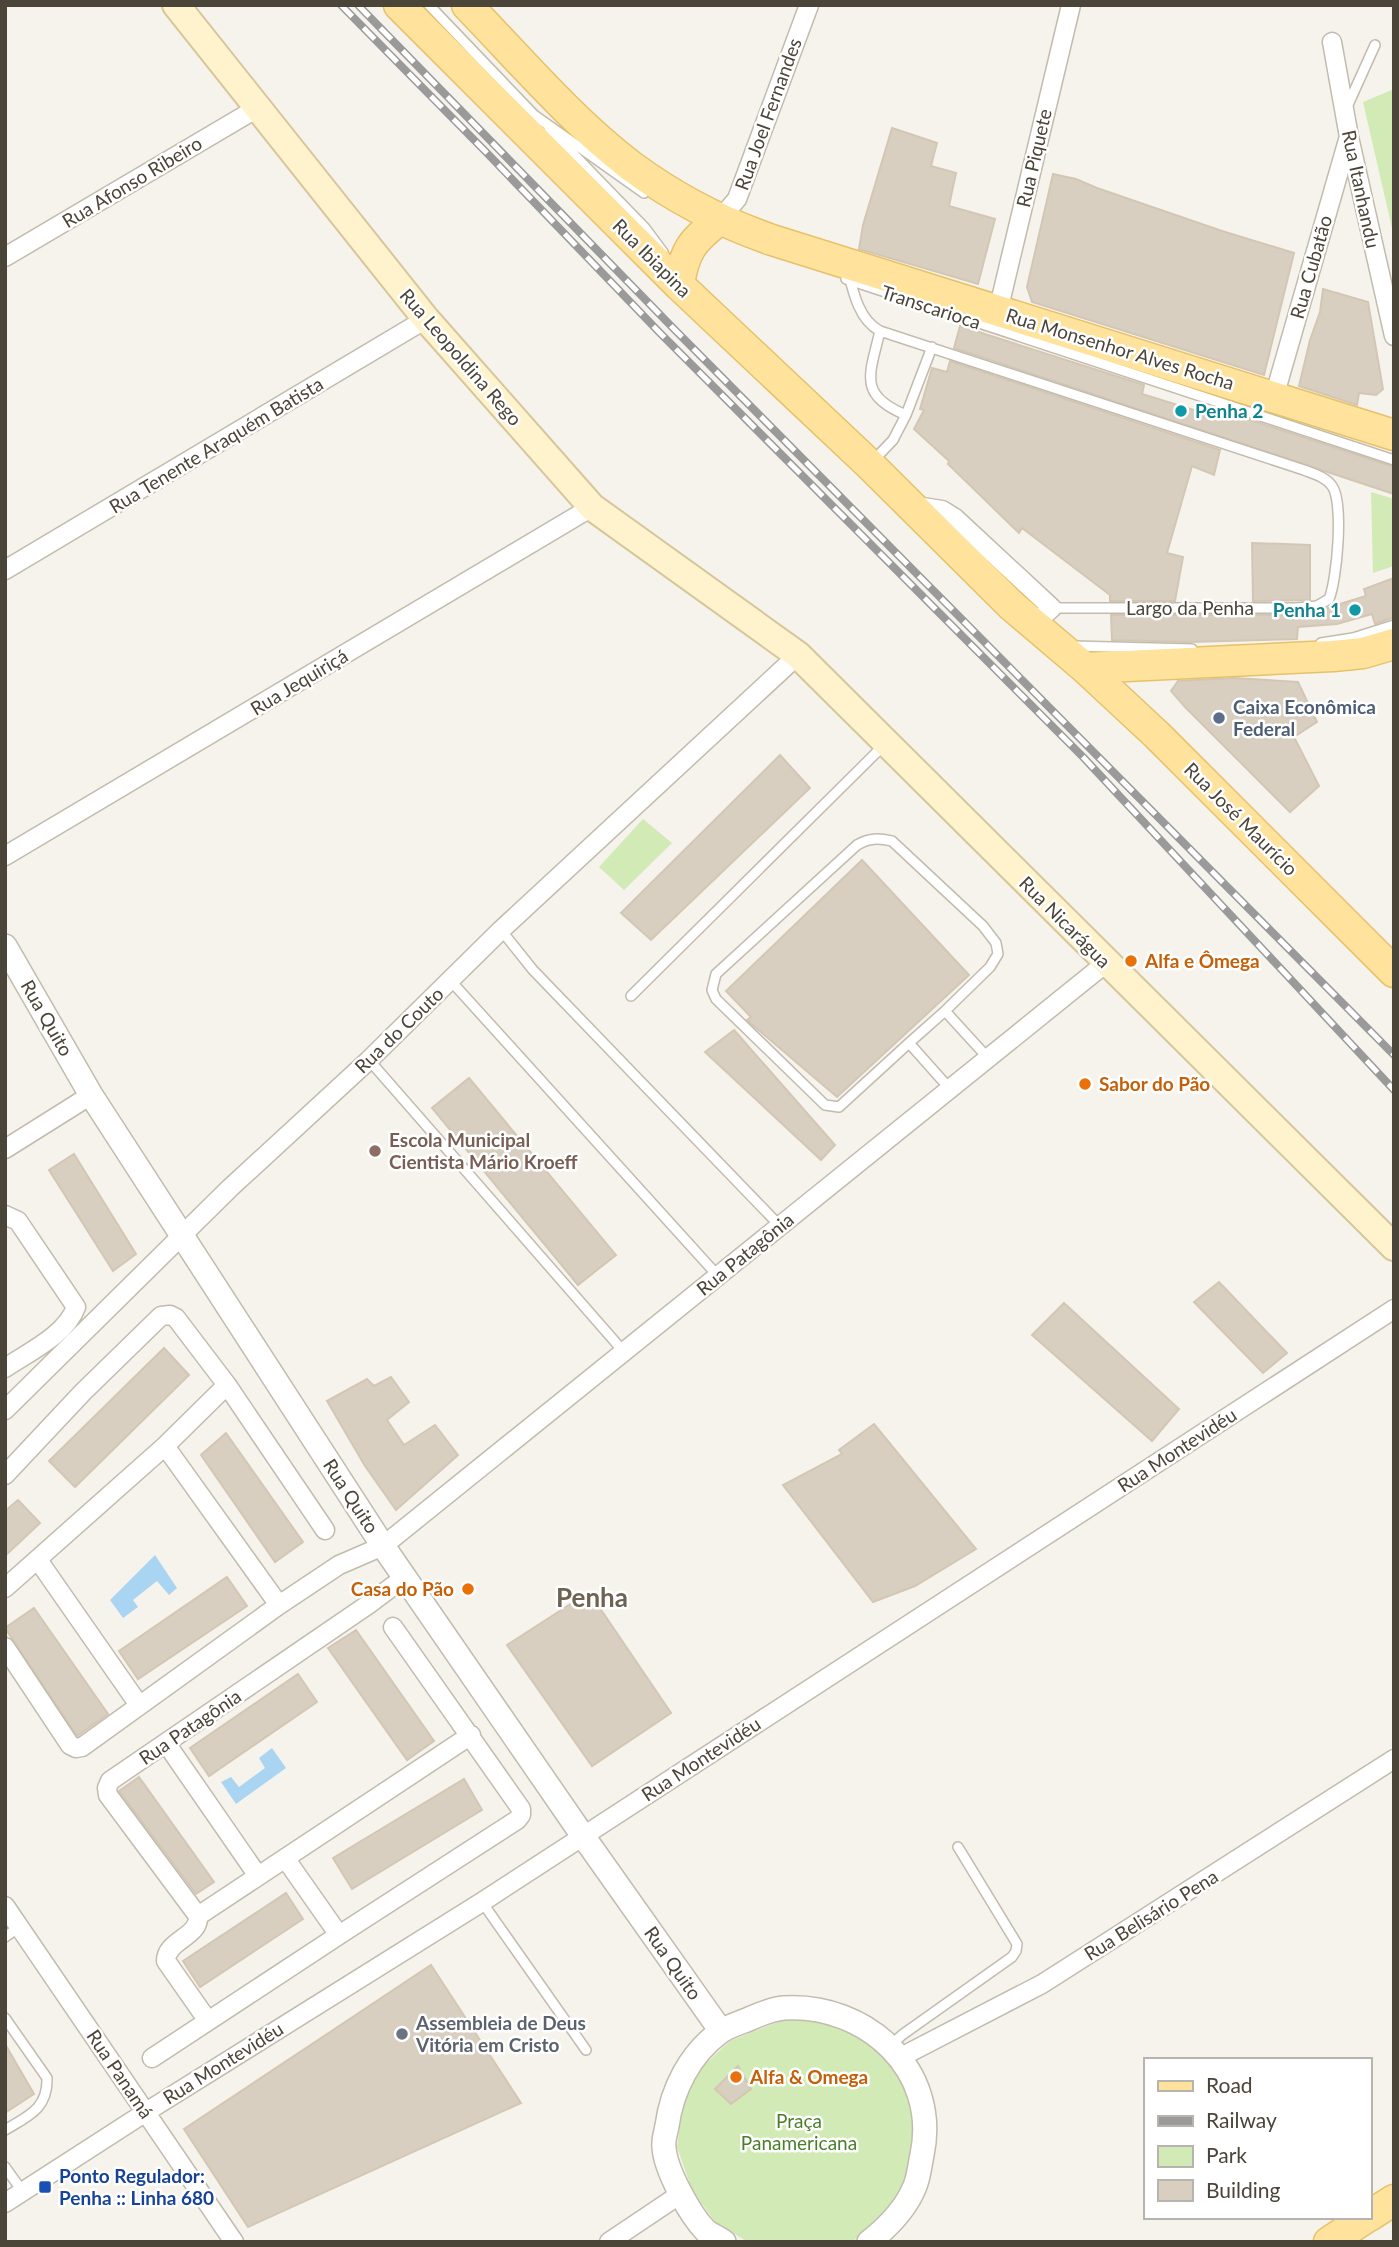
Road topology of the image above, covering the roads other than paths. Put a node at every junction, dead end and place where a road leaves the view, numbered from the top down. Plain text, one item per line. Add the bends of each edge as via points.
1 (176, 5) edge
2 (400, 5) edge
3 (429, 5) edge
4 (467, 5) edge
5 (809, 5) edge
6 (1071, 5) edge
7 (1332, 42) dead end
8 (1375, 45) dead end
9 (259, 107) junction
10 (1345, 112) junction
11 (534, 115) junction
12 (1349, 137) junction
13 (651, 197) dead end
14 (711, 226) junction
15 (5, 257) edge
16 (845, 273) junction
17 (679, 285) junction
18 (998, 311) junction
19 (426, 319) junction
20 (880, 331) junction
21 (1394, 336) edge
22 (932, 347) junction
23 (1274, 397) junction
24 (906, 415) junction
25 (1394, 435) edge
26 (1394, 460) edge
27 (870, 465) junction
28 (592, 507) junction
29 (5, 570) edge
30 (1043, 616) junction
31 (1394, 625) edge
32 (1308, 643) dead end
33 (1394, 644) edge
34 (1058, 646) junction
35 (1201, 649) dead end
36 (798, 655) junction
37 (1085, 668) junction
38 (886, 743) junction
39 (5, 856) edge
40 (501, 930) junction
41 (5, 946) edge
42 (1106, 963) junction
43 (1394, 972) edge
44 (450, 980) junction
45 (631, 996) dead end
46 (945, 1011) junction
47 (909, 1043) junction
48 (988, 1058) junction
49 (369, 1060) junction
50 (950, 1089) junction
51 (91, 1095) junction
52 (5, 1149) edge
53 (5, 1215) edge
54 (780, 1226) junction
55 (181, 1236) junction
56 (1394, 1248) edge
57 (718, 1276) junction
58 (1394, 1309) edge
59 (624, 1352) junction
60 (5, 1368) edge
61 (227, 1385) junction
62 (5, 1410) edge
63 (165, 1446) junction
64 (5, 1475) edge
65 (324, 1531) dead end
66 (383, 1546) junction
67 (38, 1560) junction
68 (405, 1577) junction
69 (5, 1588) edge
70 (279, 1605) junction
71 (393, 1627) dead end
72 (5, 1647) edge
73 (139, 1705) junction
74 (471, 1735) junction
75 (166, 1743) junction
76 (1394, 1759) edge
77 (583, 1836) junction
78 (958, 1847) dead end
79 (285, 1858) junction
80 (258, 1876) junction
81 (482, 1902) junction
82 (5, 1906) edge
83 (198, 1916) junction
84 (12, 1932) edge
85 (340, 1935) junction
86 (5, 2018) edge
87 (208, 2021) junction
88 (721, 2031) junction
89 (586, 2050) dead end
90 (895, 2051) junction
91 (152, 2058) dead end
92 (146, 2112) junction
93 (5, 2130) edge
94 (5, 2167) edge
95 (23, 2192) junction
96 (680, 2195) junction
97 (1394, 2200) edge
98 (5, 2203) edge
99 (1371, 2214) edge
100 (1364, 2219) edge
101 (234, 2242) edge
102 (609, 2242) edge
103 (724, 2242) edge
104 (869, 2242) edge
105 (1329, 2242) edge

1 - 9 main road, Rua Leopoldina Rego
2 - 17 main road, Rua Ibiapina
3 - 11 lane
4 - 14 main road, Rua Monsenhor Alves Rocha via 582,123
5 - 14 street, Rua Joel Fernandes via 737,199
6 - 18 street, Rua Piquete
7 - 10 street, Rua Itanhandu
8 - 10 lane
9 - 15 street, Rua Afonso Ribeiro
9 - 19 main road, Rua Leopoldina Rego
10 - 12 street, Rua Itanhandu
11 - 13 lane
11 - 17 lane via 657,241
12 - 21 street, Rua Itanhandu
12 - 23 street, Rua Cubatão
14 - 16 main road, Rua Monsenhor Alves Rocha via 746,231
14 - 17 main road via 687,251
16 - 18 main road, Rua Monsenhor Alves Rocha
16 - 20 lane via 863,315
16 - 26 lane, Transcarioca
17 - 27 main road, Rua Ibiapina
18 - 23 main road, Rua Monsenhor Alves Rocha
19 - 28 main road, Rua Leopoldina Rego
19 - 29 street, Rua Tenente Araquém Batista
20 - 22 lane
20 - 24 lane via 870,385 873,395
22 - 24 lane
22 - 30 lane, Largo da Penha via 1304,470 1334,488 1338,501 1335,583 1326,603 1296,608
23 - 25 main road, Rua Monsenhor Alves Rocha
24 - 27 lane via 893,440
27 - 30 main road, Rua Ibiapina via 910,505
28 - 36 main road, Rua Leopoldina Rego
28 - 39 street, Rua Jequiriçá
30 - 34 main road, Rua Ibiapina
31 - 32 lane via 1353,638
33 - 37 main road via 1334,656
34 - 35 lane
34 - 37 main road, Rua Ibiapina
36 - 38 main road, Rua Nicarágua
36 - 40 street, Rua do Couto
37 - 43 main road, Rua José Maurício
38 - 42 main road, Rua Nicarágua
38 - 45 lane
40 - 44 street, Rua do Couto
40 - 54 lane via 533,970
41 - 51 street, Rua Quito
42 - 48 street, Rua Patagônia
42 - 56 main road, Rua Nicarágua
44 - 49 street, Rua do Couto
44 - 57 lane
46 - 47 lane
46 - 47 lane via 990,967 998,954 996,943 892,841 879,838 857,845 716,974 713,982 716,999 825,1105 839,1107
46 - 48 lane
47 - 50 lane
48 - 50 street, Rua Patagônia
49 - 55 street, Rua do Couto
49 - 59 lane
50 - 54 street, Rua Patagônia
51 - 52 street
51 - 55 street, Rua Quito
53 - 60 street via 18,1221 76,1307 73,1317 58,1331
54 - 57 street, Rua Patagônia
55 - 62 street, Rua do Couto
55 - 66 street, Rua Quito
57 - 59 street, Rua Patagônia
58 - 77 street, Rua Montevidéu
59 - 66 street, Rua Patagônia
61 - 63 street
61 - 64 street via 176,1318 161,1316
61 - 65 street
63 - 67 street
63 - 70 street
66 - 68 street, Rua Quito
66 - 70 street, Rua Patagônia via 339,1564
67 - 69 street
67 - 73 street
68 - 75 street, Rua Patagônia
68 - 77 street, Rua Quito
70 - 73 street, Rua Patagônia
71 - 74 street
72 - 73 street, Rua Patagônia via 76,1748
74 - 79 street
74 - 85 street via 521,1815
75 - 80 street
75 - 83 street, Rua Patagônia via 110,1781 108,1795
76 - 90 street, Rua Belisário Pena via 1042,1984
77 - 81 street, Rua Montevidéu
77 - 88 street, Rua Quito
78 - 90 lane via 1017,1944 1016,1951 902,2035
79 - 80 street
79 - 85 street
80 - 83 street
81 - 89 lane
81 - 92 street, Rua Montevidéu
82 - 84 street, Rua Panamá
83 - 87 street via 195,1928 169,1950 166,1961
84 - 92 street, Rua Panamá
85 - 87 street
86 - 93 lane via 47,2078 42,2104
87 - 91 street
88 - 90 street via 764,2013 799,2008 854,2022
88 - 96 street via 689,2063 670,2103 664,2147
90 - 104 street via 921,2099 925,2142 915,2186 892,2224
92 - 95 street, Rua Montevidéu
92 - 101 street, Rua Panamá
94 - 95 lane
95 - 98 street, Rua Montevidéu
96 - 102 street
96 - 103 street via 706,2231
97 - 99 main road
100 - 105 main road

